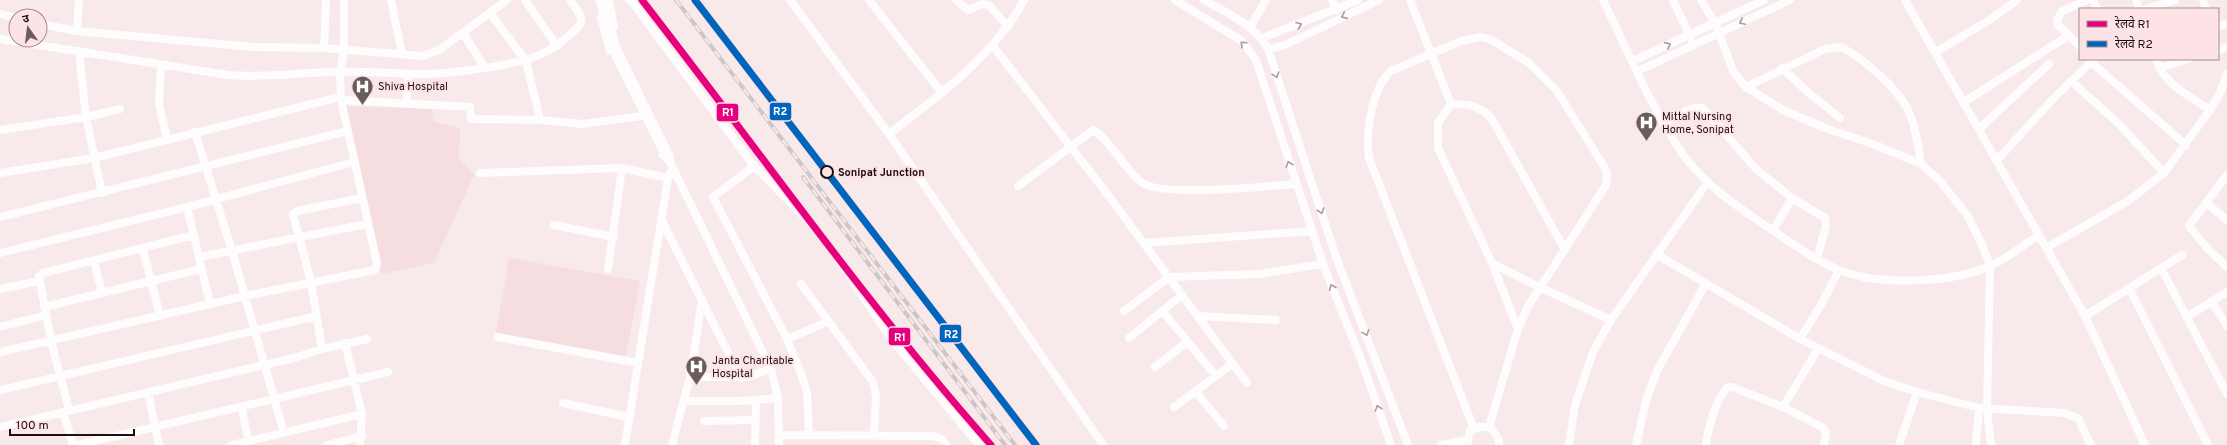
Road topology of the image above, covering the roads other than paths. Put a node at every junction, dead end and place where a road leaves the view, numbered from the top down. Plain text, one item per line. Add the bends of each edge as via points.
1 (79, 0) edge
2 (326, 0) edge
3 (344, 0) edge
4 (391, 0) edge
5 (507, 0) edge
6 (525, 0) edge
7 (570, 0) edge
8 (599, 0) edge
9 (609, 0) edge
10 (629, 0) edge
11 (790, 0) edge
12 (869, 0) edge
13 (956, 0) edge
14 (1024, 0) edge
15 (1175, 0) edge
16 (1204, 0) edge
17 (1266, 0) edge
18 (1332, 0) edge
19 (1358, 0) edge
20 (1380, 0) edge
21 (1410, 0) edge
22 (1603, 0) edge
23 (1673, 0) edge
24 (1701, 0) edge
25 (1764, 0) edge
26 (1790, 0) edge
27 (1905, 0) edge
28 (2017, 0) edge
29 (2087, 0) edge
30 (2175, 0) edge
31 (1755, 2) edge
32 (2149, 8) edge
33 (1336, 10) junction
34 (490, 13) junction
35 (1760, 14) junction
36 (1715, 23) junction
37 (48, 26) edge
38 (1008, 27) junction
39 (1250, 28) junction
40 (77, 31) junction
41 (463, 33) junction
42 (1719, 33) junction
43 (1689, 36) junction
44 (2068, 36) junction
45 (1262, 38) junction
46 (0, 39) edge
47 (1693, 45) junction
48 (2079, 45) edge
49 (557, 46) junction
50 (993, 46) junction
51 (324, 48) junction
52 (1268, 49) junction
53 (344, 50) junction
54 (79, 51) junction
55 (1936, 52) junction
56 (1431, 53) junction
57 (402, 54) junction
58 (2093, 60) edge
59 (2156, 60) edge
60 (2186, 60) edge
61 (526, 61) junction
62 (1633, 61) junction
63 (2049, 64) dead end
64 (161, 65) junction
65 (485, 68) junction
66 (1782, 68) junction
67 (2160, 68) junction
68 (1638, 71) junction
69 (340, 72) junction
70 (408, 74) junction
71 (2227, 74) edge
72 (2071, 81) junction
73 (1746, 87) junction
74 (942, 94) junction
75 (340, 98) junction
76 (407, 102) junction
77 (1964, 102) junction
78 (1451, 104) junction
79 (120, 109) dead end
80 (2210, 110) junction
81 (642, 116) junction
82 (86, 117) junction
83 (1840, 118) dead end
84 (540, 120) junction
85 (1663, 124) junction
86 (1980, 128) junction
87 (0, 130) edge
88 (347, 131) junction
89 (195, 132) junction
90 (889, 134) junction
91 (167, 139) junction
92 (2186, 145) junction
93 (1070, 148) junction
94 (668, 157) junction
95 (94, 158) junction
96 (1998, 159) junction
97 (354, 162) junction
98 (1921, 164) junction
99 (754, 166) junction
100 (206, 167) junction
101 (622, 168) junction
102 (673, 168) junction
103 (0, 173) edge
104 (480, 173) dead end
105 (2164, 173) junction
106 (2227, 175) edge
107 (668, 178) junction
108 (1708, 183) junction
109 (1296, 184) junction
110 (1018, 186) dead end
111 (102, 193) junction
112 (362, 198) junction
113 (1792, 198) junction
114 (217, 200) junction
115 (2206, 203) junction
116 (187, 208) junction
117 (0, 216) edge
118 (661, 219) junction
119 (2227, 220) edge
120 (367, 224) junction
121 (554, 225) dead end
122 (1312, 231) junction
123 (1773, 231) junction
124 (194, 235) junction
125 (2039, 235) junction
126 (614, 237) junction
127 (300, 238) junction
128 (1144, 243) junction
129 (2046, 248) junction
130 (143, 249) junction
131 (1565, 250) junction
132 (232, 251) junction
133 (0, 253) edge
134 (1656, 254) junction
135 (2182, 255) dead end
136 (198, 257) junction
137 (1817, 259) junction
138 (94, 261) junction
139 (1492, 263) junction
140 (1323, 264) junction
141 (1990, 266) junction
142 (2227, 267) edge
143 (2161, 268) junction
144 (201, 269) junction
145 (608, 269) dead end
146 (1839, 270) junction
147 (1169, 277) junction
148 (152, 280) junction
149 (39, 281) junction
150 (311, 282) junction
151 (801, 284) dead end
152 (1706, 285) junction
153 (1539, 287) junction
154 (2129, 288) junction
155 (0, 289) edge
156 (2227, 292) edge
157 (102, 293) junction
158 (1182, 295) junction
159 (245, 296) junction
160 (702, 300) junction
161 (2212, 302) junction
162 (210, 304) junction
163 (45, 311) junction
164 (1124, 311) dead end
165 (1163, 312) junction
166 (160, 316) junction
167 (317, 316) junction
168 (1198, 316) junction
169 (2085, 316) junction
170 (2187, 317) junction
171 (1276, 320) dead end
172 (1611, 320) junction
173 (827, 322) junction
174 (2227, 326) edge
175 (0, 327) edge
176 (255, 330) junction
177 (1518, 330) junction
178 (498, 337) dead end
179 (1129, 338) dead end
180 (367, 339) dead end
181 (787, 339) junction
182 (1800, 339) junction
183 (51, 341) junction
184 (1187, 342) junction
185 (344, 343) junction
186 (322, 348) junction
187 (1818, 349) junction
188 (0, 352) edge
189 (638, 363) junction
190 (1232, 364) junction
191 (265, 365) junction
192 (1155, 367) dead end
193 (771, 369) junction
194 (388, 372) dead end
195 (61, 375) junction
196 (1216, 376) junction
197 (690, 377) junction
198 (741, 378) junction
199 (355, 379) junction
200 (1247, 383) dead end
201 (0, 390) edge
202 (148, 392) junction
203 (1196, 392) junction
204 (1917, 392) junction
205 (2227, 394) edge
206 (778, 398) junction
207 (274, 399) junction
208 (756, 400) junction
209 (683, 401) junction
210 (563, 403) dead end
211 (1783, 407) junction
212 (242, 408) junction
213 (1174, 408) dead end
214 (1983, 409) junction
215 (66, 411) junction
216 (362, 414) junction
217 (629, 417) junction
218 (755, 420) junction
219 (704, 421) dead end
220 (1224, 426) dead end
221 (0, 427) edge
222 (155, 427) junction
223 (1489, 427) junction
224 (1474, 429) junction
225 (284, 433) junction
226 (809, 434) junction
227 (778, 435) junction
228 (874, 435) junction
229 (362, 436) junction
230 (248, 443) edge
231 (1467, 443) edge
232 (73, 445) edge
233 (78, 445) edge
234 (159, 445) edge
235 (232, 445) edge
236 (327, 445) edge
237 (360, 445) edge
238 (625, 445) edge
239 (672, 445) edge
240 (756, 445) edge
241 (778, 445) edge
242 (946, 445) edge
243 (979, 445) edge
244 (1103, 445) edge
245 (1391, 445) edge
246 (1408, 445) edge
247 (1441, 445) edge
248 (1499, 445) edge
249 (1569, 445) edge
250 (1636, 445) edge
251 (1706, 445) edge
252 (1824, 445) edge
253 (1899, 445) edge
254 (1976, 445) edge
255 (1992, 445) edge
256 (2091, 445) edge
257 (2145, 445) edge
258 (2208, 445) edge

1 - 40 street
2 - 51 street
3 - 53 street
4 - 57 street
5 - 34 street
6 - 49 street
7 - 49 street via 581,16 582,23
8 - 81 street via 608,46
8 - 94 highway via 614,48
9 - 94 street via 617,42 669,151
10 - 99 street
11 - 90 street
12 - 74 street
13 - 38 street via 968,10 982,4 989,5
14 - 38 street
109 -> 15 street via 1256,60 1248,47
16 - 39 street
17 - 39 street
18 - 33 street
19 - 33 street
20 -> 52 street via 1285,45
21 - 56 street
22 - 62 street
23 - 43 street
24 - 36 street
25 - 31 street
26 - 35 street
27 - 55 street
28 - 55 street
29 - 44 street via 2058,15 2058,25
30 - 32 street
31 - 35 street
31 - 36 street
45 -> 33 street
34 - 41 street
34 - 61 street
35 -> 42 street
36 - 42 street
36 - 43 street
37 - 40 street
38 - 50 street
39 - 45 street
40 - 51 street via 252,47
41 - 57 street via 433,54
41 - 65 street
42 - 47 street
42 - 73 street via 1734,73
43 - 47 street
62 -> 43 street
44 - 48 street
44 - 77 street
45 - 52 street
46 - 54 street
47 - 68 street
49 - 61 street
50 - 74 street via 971,70
50 - 93 street
51 - 53 street
52 -> 246 street via 1336,257
53 - 57 street
53 - 69 street
54 - 64 street
54 - 82 street
55 - 77 street
56 - 78 street
56 - 131 street via 1470,38 1490,39 1529,63 1557,91 1603,165 1608,180
56 - 224 street via 1391,71 1384,77 1369,123 1367,145 1374,172
58 - 72 street
58 - 92 street
59 - 67 street
60 - 67 street
61 - 65 street
61 - 84 street
62 - 68 street
63 - 86 street
64 - 69 street via 249,77
64 - 91 street via 159,104
65 - 70 street via 452,73
66 - 73 street
66 - 83 street
66 - 98 street via 1825,49 1841,47 1848,51 1879,76 1905,105 1912,120
67 - 80 street via 2176,86
68 - 85 street
69 - 70 street
69 - 75 street
70 - 76 street
71 - 80 street
72 - 96 street
72 - 105 street via 2114,118
73 - 98 street via 1783,110
74 - 90 street
75 - 76 street
75 - 88 street
75 - 89 street
76 - 84 street via 470,107 471,118
77 - 86 street
78 - 131 street via 1468,104 1479,108 1492,119
78 - 139 street via 1438,122 1438,148
79 - 82 street
80 - 92 street
81 - 84 street via 583,124
81 - 94 street via 663,155
82 - 87 street
82 - 95 street
85 - 108 street via 1683,155
85 - 113 street via 1689,109 1702,108 1756,169
86 - 96 street
88 - 97 street
88 - 100 street
89 - 91 street
89 - 100 street
90 - 244 street
91 - 95 street
92 - 105 street
93 - 109 street via 1090,131 1096,132 1140,182 1165,189
93 - 110 street
93 - 128 street
94 - 102 street
95 - 103 street
95 - 111 street
96 - 125 street
97 - 112 street
97 - 114 street
98 - 141 street via 1940,181 1967,215
99 - 181 street via 713,197
99 - 243 street via 821,234 892,340
100 - 111 street
100 - 114 street
101 - 104 street
101 - 107 street
101 - 126 street
102 - 107 street
102 - 193 street
105 - 129 street via 2128,201
106 - 115 street
107 - 118 street
108 - 123 street via 1727,200
108 - 134 street
109 - 122 street
111 - 117 street
112 - 120 street
112 - 127 street via 294,212
113 - 123 street
113 - 137 street via 1825,218 1826,225
114 - 116 street
114 - 132 street
115 - 119 street
115 - 142 street via 2191,221 2190,228
116 - 124 street
116 - 133 street
118 - 160 street
118 - 189 street
120 - 127 street
120 - 150 street via 377,263 375,270
121 - 126 street
122 - 128 street
122 - 140 street
123 - 137 street
124 - 130 street
124 - 136 street
125 - 129 street
125 - 141 street
126 - 145 street
127 - 132 street
127 - 150 street
128 - 147 street
129 - 169 street
130 - 138 street
130 - 148 street
131 - 153 street
132 - 136 street
132 - 159 street
134 - 152 street
134 - 172 street
135 - 143 street
136 - 144 street
137 - 146 street
138 - 149 street via 43,273 38,276
138 - 157 street
139 - 153 street
139 - 177 street
140 - 147 street via 1259,274
245 -> 140 street via 1362,362
141 - 146 street via 1948,278 1917,280 1863,277
141 - 214 street
143 - 154 street
143 - 170 street
144 - 148 street
144 - 162 street
146 - 182 street
147 - 158 street
147 - 164 street
148 - 157 street
148 - 166 street
149 - 155 street
149 - 163 street
150 - 159 street
150 - 167 street
151 - 173 street
152 - 182 street
152 - 250 street via 1658,369 1647,397
153 - 172 street
153 - 177 street
154 - 169 street
154 - 258 street
156 - 161 street
157 - 163 street
158 - 165 street
158 - 168 street
159 - 162 street
159 - 176 street
160 - 197 street
160 - 198 street
161 - 170 street
161 - 174 street
162 - 166 street
163 - 175 street
163 - 183 street
165 - 179 street
165 - 184 street
166 - 183 street
167 - 176 street
167 - 186 street
168 - 171 street
168 - 190 street
169 - 257 street
170 - 205 street
172 - 249 street via 1593,352 1582,381
173 - 181 street
173 - 228 street via 873,382 876,398
176 - 191 street
176 - 195 street via 182,349
177 - 223 street
178 - 189 street
180 - 185 street
181 - 226 street via 807,392
182 - 187 street
183 - 188 street
183 - 195 street
184 - 192 street
184 - 196 street
185 - 186 street
185 - 199 street
186 - 191 street via 306,355
187 - 204 street via 1884,381
187 - 211 street
189 - 217 street
190 - 196 street
190 - 200 street
191 - 202 street
191 - 207 street
193 - 198 street
193 - 206 street
194 - 199 street
195 - 201 street
195 - 215 street
196 - 203 street
197 - 198 street
197 - 209 street
199 - 207 street
199 - 216 street
202 - 215 street
202 - 222 street
203 - 213 street
203 - 220 street
204 - 214 street
204 - 253 street
206 - 208 street
206 - 227 street
207 - 212 street
207 - 225 street
208 - 209 street
208 - 218 street
209 - 239 street
210 - 217 street
211 - 251 street via 1732,387 1728,388 1721,395
211 - 252 street via 1822,427 1826,432
212 - 222 street
212 - 230 street
214 - 254 street
214 - 255 street
214 - 256 street via 2064,413 2078,418
215 - 221 street
215 - 232 street
216 - 225 street
216 - 229 street
217 - 238 street
218 - 219 street
218 - 240 street
222 - 233 street
222 - 234 street
223 - 224 street
223 - 248 street via 1496,435
224 - 231 street via 1467,434
225 - 230 street
226 - 227 street
226 - 228 street
227 - 241 street
228 - 242 street via 933,436 942,438
229 - 236 street
229 - 237 street
230 - 235 street
231 - 247 street

